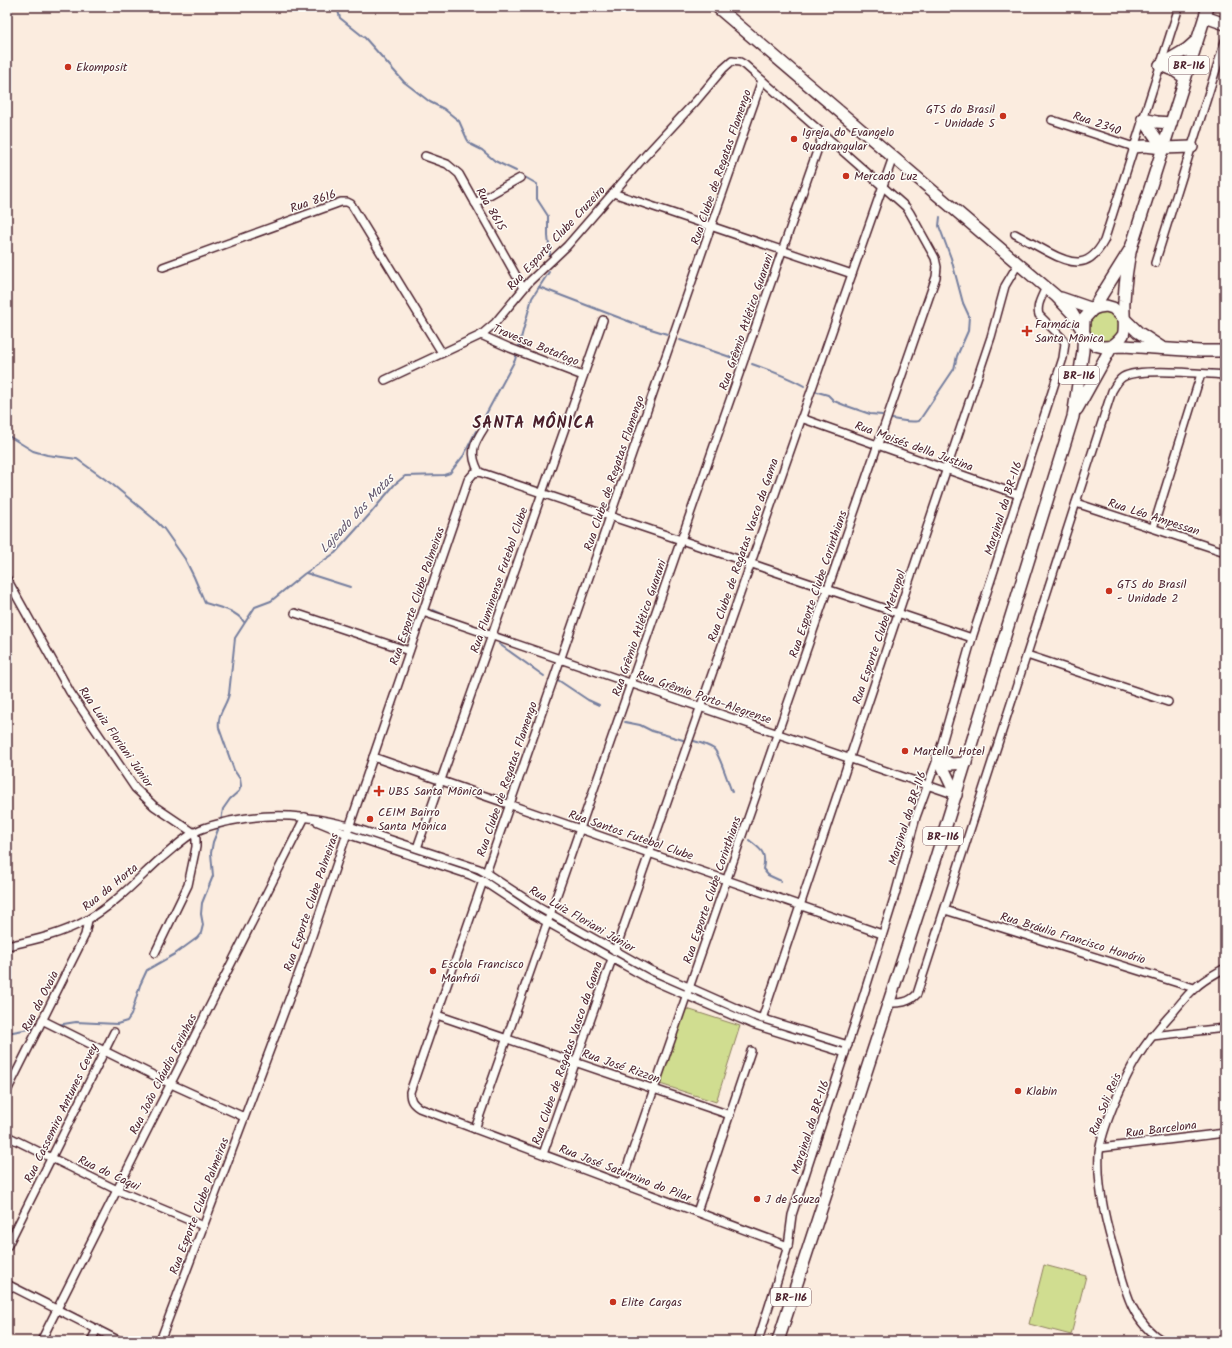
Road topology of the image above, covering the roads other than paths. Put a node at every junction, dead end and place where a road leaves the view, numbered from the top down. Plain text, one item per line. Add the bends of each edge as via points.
1 (717, 7) edge
2 (1179, 7) edge
3 (1206, 12) edge
4 (1225, 24) edge
5 (1197, 41) junction
6 (1225, 41) edge
7 (736, 61) joint
8 (1160, 65) junction
9 (1185, 78) junction
10 (762, 80) junction
11 (1143, 119) junction
12 (1052, 120) dead end
13 (1171, 123) junction
14 (823, 134) junction
15 (1134, 147) junction
16 (1192, 147) junction
17 (1163, 148) junction
18 (425, 156) dead end
19 (893, 157) junction
20 (520, 178) dead end
21 (882, 186) junction
22 (613, 193) junction
23 (475, 203) junction
24 (712, 226) junction
25 (1015, 234) dead end
26 (1131, 248) junction
27 (783, 250) junction
28 (1155, 263) dead end
29 (1018, 264) junction
30 (163, 267) dead end
31 (852, 274) junction
32 (523, 288) junction
33 (1046, 288) junction
34 (1056, 296) junction
35 (1093, 309) junction
36 (1123, 318) junction
37 (603, 320) dead end
38 (1084, 332) junction
39 (481, 334) junction
40 (1112, 346) junction
41 (1163, 349) junction
42 (1225, 350) edge
43 (442, 353) junction
44 (1201, 374) junction
45 (1225, 375) edge
46 (583, 376) junction
47 (385, 380) dead end
48 (1073, 417) junction
49 (801, 418) junction
50 (484, 428) dead end
51 (878, 445) junction
52 (947, 469) junction
53 (479, 472) junction
54 (542, 493) junction
55 (1019, 495) junction
56 (1076, 503) junction
57 (610, 516) junction
58 (1153, 528) junction
59 (681, 540) junction
60 (1225, 552) edge
61 (750, 563) junction
62 (7, 579) edge
63 (828, 589) junction
64 (423, 612) junction
65 (295, 613) dead end
66 (898, 613) junction
67 (492, 636) junction
68 (972, 638) junction
69 (409, 651) junction
70 (1027, 655) junction
71 (561, 660) junction
72 (631, 684) junction
73 (1168, 702) dead end
74 (700, 708) junction
75 (777, 734) junction
76 (373, 757) junction
77 (938, 757) junction
78 (849, 759) junction
79 (966, 763) junction
80 (441, 781) junction
81 (928, 786) junction
82 (956, 795) junction
83 (510, 805) junction
84 (305, 817) junction
85 (349, 826) junction
86 (580, 829) junction
87 (194, 833) junction
88 (347, 834) junction
89 (417, 848) junction
90 (649, 853) junction
91 (486, 873) junction
92 (727, 880) junction
93 (483, 881) junction
94 (800, 906) junction
95 (944, 910) junction
96 (550, 914) junction
97 (88, 920) junction
98 (547, 923) junction
99 (882, 934) junction
100 (7, 946) edge
101 (615, 951) junction
102 (155, 953) dead end
103 (612, 959) junction
104 (1225, 968) edge
105 (689, 988) junction
106 (1194, 988) junction
107 (686, 996) junction
108 (889, 1003) junction
109 (437, 1014) junction
110 (762, 1019) junction
111 (44, 1022) junction
112 (1225, 1028) edge
113 (114, 1032) dead end
114 (1152, 1036) junction
115 (507, 1039) junction
116 (848, 1045) junction
117 (105, 1051) junction
118 (751, 1051) dead end
119 (845, 1053) junction
120 (576, 1062) junction
121 (171, 1084) junction
122 (654, 1089) junction
123 (7, 1091) edge
124 (730, 1115) junction
125 (244, 1117) junction
126 (475, 1129) junction
127 (1225, 1133) edge
128 (7, 1136) edge
129 (1100, 1148) junction
130 (543, 1154) junction
131 (51, 1158) junction
132 (621, 1184) junction
133 (117, 1190) junction
134 (697, 1212) junction
135 (203, 1226) junction
136 (788, 1246) junction
137 (7, 1247) edge
138 (7, 1284) edge
139 (57, 1309) junction
140 (97, 1329) junction
141 (41, 1341) edge
142 (91, 1341) edge
143 (120, 1341) edge
144 (160, 1341) edge
145 (758, 1341) edge
146 (778, 1341) edge
147 (1163, 1341) edge

1 - 19 highway
2 - 8 street
3 - 4 highway
3 - 5 highway, BR-116
5 - 8 highway
5 - 9 highway, BR-116
6 - 16 street
7 - 10 street, Rua Esporte Clube Corinthians via 745,65
7 - 22 street, Rua Esporte Clube Cruzeiro via 732,61 723,69
8 - 9 highway
8 - 11 street
9 - 13 highway, BR-116
10 - 14 street, Rua Esporte Clube Corinthians
10 - 24 street, Rua Clube de Regatas Flamengo
11 - 13 highway
11 - 15 street
11 - 17 highway
12 - 15 street, Rua 2340
13 - 17 highway, BR-116
14 - 21 street, Rua Esporte Clube Corinthians
14 - 27 street, Rua Grêmio Atlético Guarani
15 - 17 highway
15 - 25 street via 1104,241 1093,257 1085,261 1063,260
16 - 17 highway
16 - 28 street
17 - 26 highway, BR-116
18 - 23 street, Rua 8615 via 440,161 459,174
19 - 21 street, Rua Clube de Regatas Vasco da Gama
19 - 29 highway
20 - 23 street
21 - 31 street, Rua Clube de Regatas Vasco da Gama
21 - 51 street, Rua Esporte Clube Corinthians via 910,213 935,258 937,267 936,277
22 - 24 street
22 - 32 street, Rua Esporte Clube Cruzeiro via 559,254
23 - 32 street, Rua 8615
24 - 27 street
24 - 57 street, Rua Clube de Regatas Flamengo
26 - 35 highway, BR-116
26 - 36 highway, BR-116 via 1125,282
27 - 31 street
27 - 59 street, Rua Grêmio Atlético Guarani
29 - 33 highway
29 - 52 street, Rua Esporte Clube Metropol via 1005,286 991,337
30 - 43 street, Rua 8616 via 347,202 351,204
31 - 49 street, Rua Clube de Regatas Vasco da Gama
32 - 39 street, Rua Esporte Clube Cruzeiro via 495,323
33 - 34 highway
33 - 55 street, Marginal da BR-116 via 1039,304 1039,315 1062,338 1065,349
34 - 35 highway
34 - 38 highway via 1072,313
35 - 36 highway via 1099,306 1113,308
35 - 38 highway, BR-116 via 1084,319
36 - 40 highway, BR-116 via 1123,334
36 - 41 highway
37 - 46 street, Rua Fluminense Futebol Clube
38 - 40 highway via 1088,340 1095,345 1103,348
38 - 48 highway, BR-116
39 - 43 street, Rua Esporte Clube Cruzeiro
39 - 46 street, Travessa Botafogo
40 - 41 highway
40 - 48 highway, BR-116
41 - 42 highway
43 - 47 street, Rua Esporte Clube Cruzeiro
44 - 45 street
44 - 56 street via 1132,373 1116,383
44 - 58 street
46 - 54 street, Rua Fluminense Futebol Clube
48 - 79 highway, BR-116
49 - 51 street, Rua Moisés della Justina
49 - 61 street, Rua Clube de Regatas Vasco da Gama
50 - 53 street via 472,452
51 - 52 street, Rua Moisés della Justina
51 - 63 street, Rua Esporte Clube Corinthians
52 - 55 street, Rua Moisés della Justina
52 - 66 street, Rua Esporte Clube Metropol
53 - 54 street
53 - 64 street, Rua Esporte Clube Palmeiras via 474,473 468,480
54 - 57 street
54 - 67 street, Rua Fluminense Futebol Clube
55 - 68 street, Marginal da BR-116
56 - 58 street, Rua Léo Ampessan
56 - 70 street
57 - 59 street
57 - 71 street, Rua Clube de Regatas Flamengo
58 - 60 street, Rua Léo Ampessan
59 - 61 street
59 - 72 street, Rua Grêmio Atlético Guarani
61 - 63 street
61 - 74 street, Rua Clube de Regatas Vasco da Gama
62 - 87 street, Rua Luiz Floriani Júnior via 70,692 135,788 154,806
63 - 66 street
63 - 75 street, Rua Esporte Clube Corinthians
64 - 67 street, Rua Grêmio Porto-Alegrense
64 - 69 street, Rua Esporte Clube Palmeiras
65 - 69 street
66 - 68 street
66 - 78 street, Rua Esporte Clube Metropol
67 - 71 street, Rua Grêmio Porto-Alegrense
67 - 80 street, Rua Fluminense Futebol Clube
68 - 77 street, Marginal da BR-116
69 - 76 street, Rua Esporte Clube Palmeiras
70 - 73 street
70 - 95 street
71 - 72 street, Rua Grêmio Porto-Alegrense
71 - 83 street, Rua Clube de Regatas Flamengo
72 - 74 street, Rua Grêmio Porto-Alegrense
72 - 86 street, Rua Grêmio Atlético Guarani
74 - 75 street, Rua Grêmio Porto-Alegrense
74 - 90 street, Rua Clube de Regatas Vasco da Gama
75 - 78 street, Rua Grêmio Porto-Alegrense
75 - 92 street, Rua Esporte Clube Corinthians
76 - 80 street, Rua Santos Futebol Clube
76 - 85 street, Rua Esporte Clube Palmeiras
77 - 79 highway via 951,764
77 - 81 street, Marginal da BR-116
77 - 82 highway
78 - 81 street, Rua Grêmio Porto-Alegrense
78 - 94 street, Rua Esporte Clube Metropol
79 - 82 highway, BR-116
80 - 83 street, Rua Santos Futebol Clube
80 - 89 street, Rua Fluminense Futebol Clube
81 - 82 street, Rua Grêmio Porto-Alegrense
81 - 99 street, Marginal da BR-116 via 916,817
82 - 108 highway, BR-116
83 - 86 street, Rua Santos Futebol Clube
83 - 91 street, Rua Clube de Regatas Flamengo
84 - 85 street, Rua Luiz Floriani Júnior
84 - 87 street, Rua Luiz Floriani Júnior via 275,815 241,819
84 - 88 street, Rua Luiz Floriani Júnior
84 - 121 street, Rua João Cláudio Farinhas
85 - 88 street, Rua Esporte Clube Palmeiras
85 - 89 street, Rua Luiz Floriani Júnior
86 - 90 street, Rua Santos Futebol Clube
86 - 96 street, Rua Grêmio Atlético Guarani
87 - 97 street, Rua da Horta
87 - 102 street via 196,847 188,885
88 - 93 street, Rua Luiz Floriani Júnior
88 - 125 street, Rua Esporte Clube Palmeiras via 303,962
89 - 91 street, Rua Luiz Floriani Júnior
90 - 92 street, Rua Santos Futebol Clube
90 - 101 street, Rua Clube de Regatas Vasco da Gama
91 - 96 street, Rua Luiz Floriani Júnior
92 - 94 street, Rua Santos Futebol Clube
92 - 105 street, Rua Esporte Clube Corinthians
93 - 98 street, Rua Luiz Floriani Júnior
93 - 109 street
94 - 99 street, Rua Santos Futebol Clube
94 - 110 street, Rua Esporte Clube Metropol
95 - 106 street, Rua Bráulio Francisco Honório
95 - 108 street via 917,994 906,1002
96 - 98 street, Rua Grêmio Atlético Guarani
96 - 101 street, Rua Luiz Floriani Júnior
97 - 100 street, Rua da Horta via 59,933
97 - 111 street, Rua da Ovaia via 85,935
98 - 103 street, Rua Luiz Floriani Júnior
98 - 115 street, Rua Grêmio Atlético Guarani
99 - 116 street, Marginal da BR-116
101 - 105 street, Rua Luiz Floriani Júnior
103 - 107 street, Rua Luiz Floriani Júnior
103 - 120 street, Rua Clube de Regatas Vasco da Gama
104 - 106 street, Rua Soli Reis
105 - 107 street, Rua Esporte Clube Corinthians
105 - 110 street, Rua Luiz Floriani Júnior
106 - 114 street, Rua Soli Reis
107 - 119 street, Rua Luiz Floriani Júnior via 752,1024
107 - 122 street, Rua Esporte Clube Corinthians
108 - 146 highway, BR-116
109 - 115 street, Rua José Rizzon
109 - 126 street, Rua José Saturnino do Pilar via 410,1092 411,1101 418,1108
110 - 116 street, Rua Luiz Floriani Júnior
111 - 117 street
111 - 123 street, Rua da Ovaia
112 - 114 street
113 - 117 street, Rua Cassemiro Antunes Cevey
114 - 129 street, Rua Soli Reis via 1136,1058 1120,1091 1106,1123
115 - 120 street, Rua José Rizzon
115 - 126 street, Rua Grêmio Atlético Guarani
116 - 119 street, Marginal da BR-116
117 - 121 street
117 - 131 street, Rua Cassemiro Antunes Cevey
118 - 124 street
119 - 136 street, Marginal da BR-116 via 792,1215
120 - 122 street, Rua José Rizzon
120 - 130 street, Rua Clube de Regatas Vasco da Gama
121 - 125 street
121 - 133 street, Rua João Cláudio Farinhas
122 - 124 street, Rua José Rizzon
122 - 132 street, Rua Esporte Clube Corinthians
124 - 134 street
125 - 135 street, Rua Esporte Clube Palmeiras
126 - 130 street, Rua José Saturnino do Pilar
127 - 129 street, Rua Barcelona
128 - 131 street, Rua do Caqui
129 - 147 street, Rua Soli Reis via 1099,1167 1103,1203 1126,1293 1133,1310 1145,1326
130 - 132 street, Rua José Saturnino do Pilar
131 - 133 street, Rua do Caqui
131 - 137 street, Rua Cassemiro Antunes Cevey
132 - 134 street, Rua José Saturnino do Pilar
133 - 135 street, Rua do Caqui
133 - 139 street, Rua João Cláudio Farinhas
134 - 136 street, Rua José Saturnino do Pilar
135 - 144 street, Rua Esporte Clube Palmeiras
136 - 145 street, Marginal da BR-116
138 - 139 street
139 - 140 street
139 - 141 street, Rua João Cláudio Farinhas
140 - 142 street
140 - 143 street

